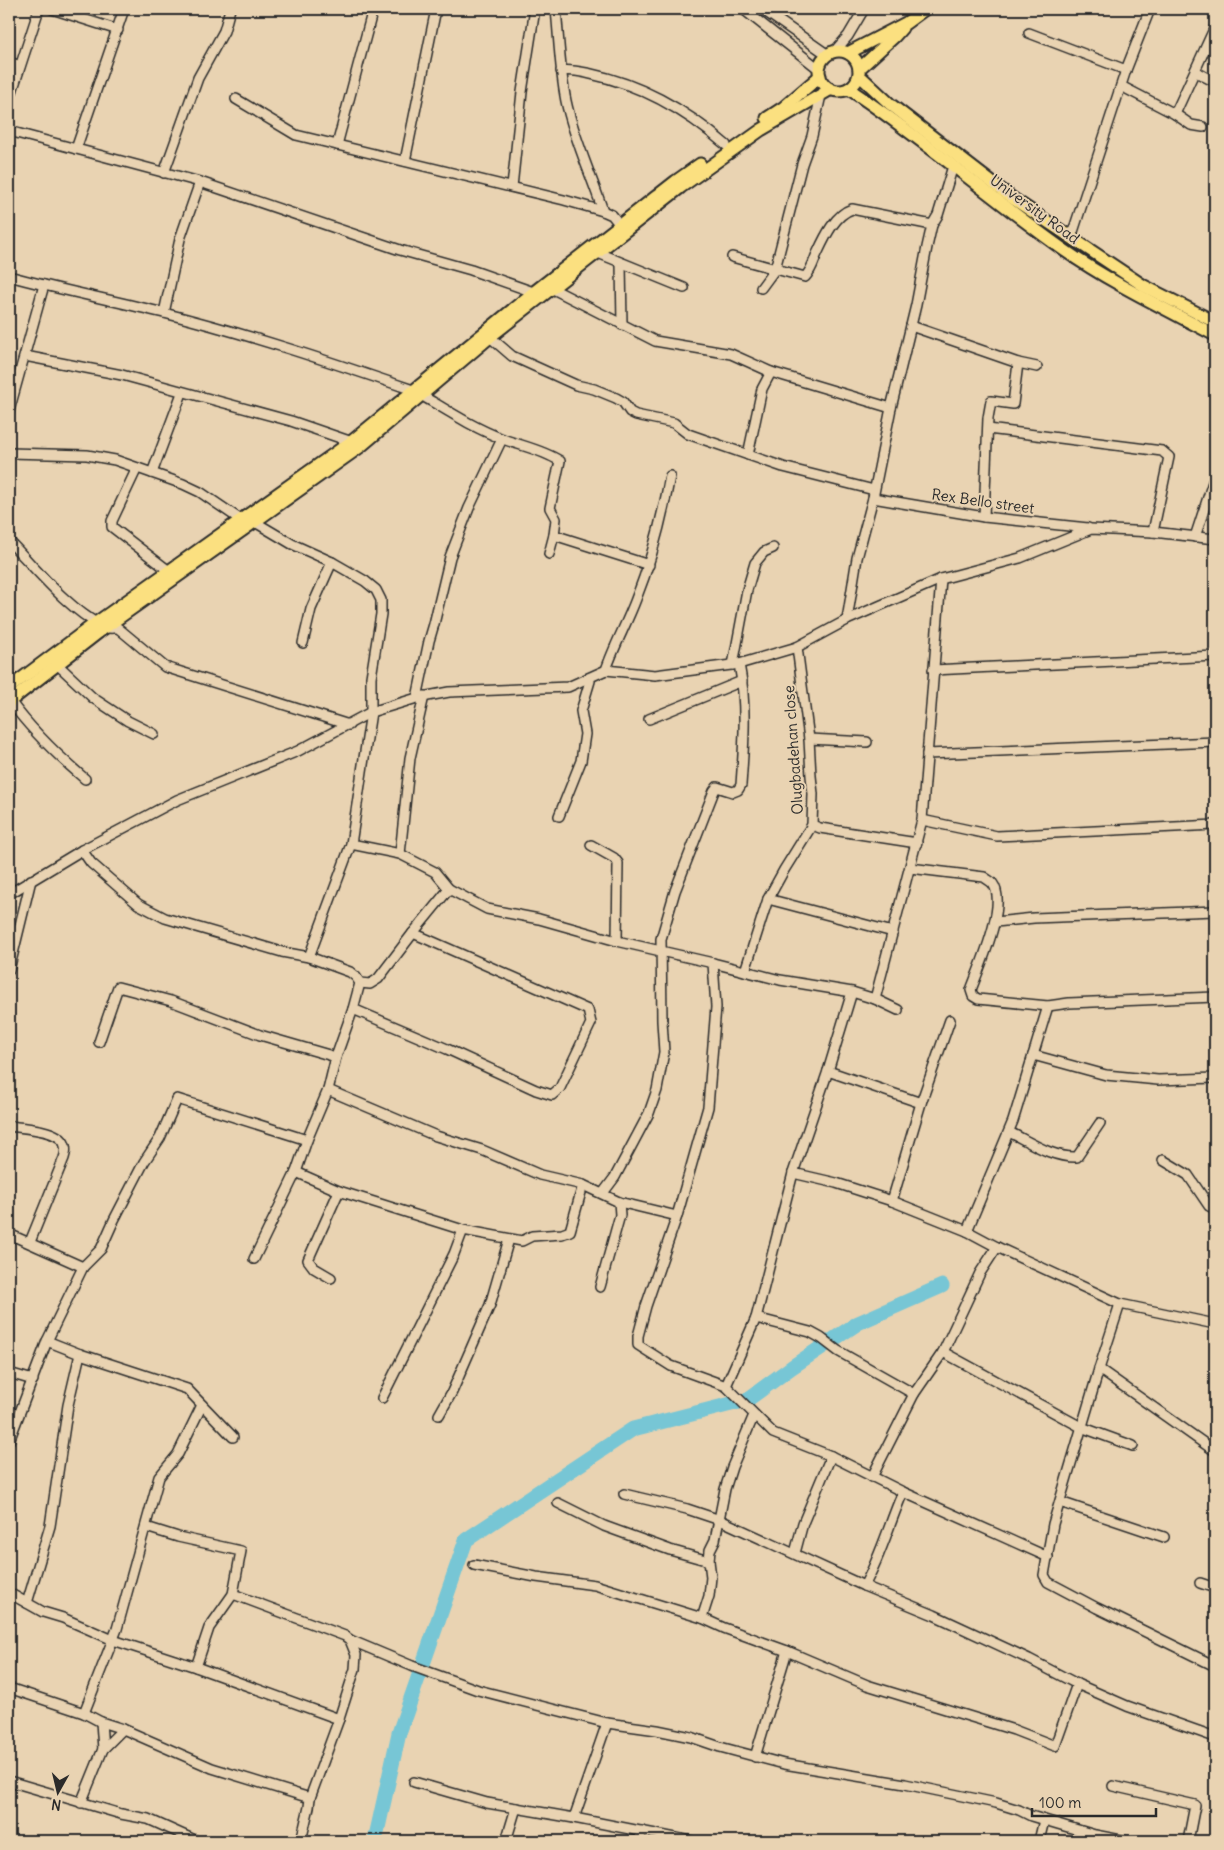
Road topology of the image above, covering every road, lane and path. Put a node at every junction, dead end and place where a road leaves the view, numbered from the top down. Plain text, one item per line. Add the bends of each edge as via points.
1 (39, 9) edge
2 (52, 9) edge
3 (124, 9) edge
4 (230, 9) edge
5 (373, 9) edge
6 (436, 9) edge
7 (536, 9) edge
8 (556, 9) edge
9 (743, 9) edge
10 (762, 9) edge
11 (864, 9) edge
12 (925, 9) edge
13 (1150, 9) edge
14 (906, 22) junction
15 (1215, 27) edge
16 (118, 30) junction
17 (1029, 33) dead end
18 (848, 53) junction
19 (831, 54) junction
20 (9, 62) edge
21 (20, 66) junction
22 (1126, 70) junction
23 (561, 71) junction
24 (820, 72) junction
25 (859, 72) junction
26 (1196, 72) junction
27 (1215, 82) edge
28 (1121, 86) junction
29 (849, 88) junction
30 (826, 92) junction
31 (236, 99) dead end
32 (9, 101) edge
33 (1176, 114) junction
34 (1203, 128) dead end
35 (9, 131) edge
36 (337, 145) junction
37 (726, 145) junction
38 (76, 149) junction
39 (405, 161) junction
40 (953, 166) junction
41 (164, 173) junction
42 (200, 182) junction
43 (512, 186) junction
44 (603, 211) junction
45 (620, 225) junction
46 (932, 225) junction
47 (1071, 238) junction
48 (598, 253) junction
49 (732, 257) dead end
50 (621, 264) junction
51 (775, 269) junction
52 (9, 276) edge
53 (44, 285) junction
54 (684, 288) dead end
55 (761, 288) dead end
56 (553, 289) junction
57 (538, 294) junction
58 (164, 313) junction
59 (1215, 322) edge
60 (622, 325) junction
61 (911, 326) junction
62 (1215, 335) edge
63 (490, 337) junction
64 (24, 356) junction
65 (1018, 363) junction
66 (1037, 367) dead end
67 (771, 372) junction
68 (182, 393) junction
69 (417, 393) junction
70 (891, 408) junction
71 (9, 411) edge
72 (988, 429) junction
73 (502, 438) junction
74 (356, 444) junction
75 (9, 452) edge
76 (748, 455) junction
77 (137, 468) junction
78 (152, 473) junction
79 (670, 476) dead end
80 (1215, 476) edge
81 (873, 494) junction
82 (984, 517) junction
83 (241, 520) junction
84 (255, 522) junction
85 (1091, 529) junction
86 (1153, 532) junction
87 (554, 535) junction
88 (1195, 536) junction
89 (1215, 539) edge
90 (9, 541) edge
91 (773, 548) dead end
92 (549, 554) dead end
93 (332, 562) junction
94 (649, 565) junction
95 (169, 571) junction
96 (941, 579) junction
97 (847, 620) junction
98 (101, 625) junction
99 (303, 643) dead end
100 (797, 647) junction
101 (1215, 656) edge
102 (57, 664) junction
103 (736, 665) junction
104 (606, 670) junction
105 (933, 670) junction
106 (590, 678) junction
107 (742, 681) junction
108 (9, 688) edge
109 (421, 697) junction
110 (10, 701) edge
111 (371, 712) junction
112 (649, 720) dead end
113 (349, 725) junction
114 (154, 734) dead end
115 (809, 739) junction
116 (867, 742) dead end
117 (1215, 742) edge
118 (927, 754) junction
119 (85, 779) dead end
120 (559, 816) dead end
121 (922, 820) junction
122 (812, 825) junction
123 (1215, 825) edge
124 (917, 843) junction
125 (351, 844) junction
126 (591, 845) dead end
127 (82, 850) junction
128 (400, 854) junction
129 (910, 868) junction
130 (32, 880) junction
131 (449, 889) junction
132 (9, 894) edge
133 (768, 899) junction
134 (1215, 911) edge
135 (996, 922) junction
136 (893, 932) junction
137 (413, 933) junction
138 (617, 941) junction
139 (660, 951) junction
140 (308, 957) junction
141 (713, 962) junction
142 (9, 970) edge
143 (745, 971) junction
144 (360, 984) junction
145 (852, 992) junction
146 (1215, 997) edge
147 (875, 999) junction
148 (1048, 1006) junction
149 (353, 1009) junction
150 (898, 1010) dead end
151 (950, 1020) dead end
152 (99, 1042) dead end
153 (1034, 1055) junction
154 (336, 1057) junction
155 (828, 1071) junction
156 (1215, 1078) edge
157 (328, 1090) junction
158 (922, 1103) junction
159 (1100, 1123) dead end
160 (9, 1126) edge
161 (1008, 1132) junction
162 (306, 1140) junction
163 (1163, 1160) dead end
164 (296, 1172) junction
165 (793, 1173) junction
166 (583, 1185) junction
167 (339, 1191) junction
168 (603, 1193) junction
169 (892, 1201) junction
170 (619, 1202) junction
171 (1215, 1210) edge
172 (677, 1216) junction
173 (463, 1230) junction
174 (967, 1231) junction
175 (9, 1234) edge
176 (508, 1239) junction
177 (30, 1242) junction
178 (997, 1247) junction
179 (254, 1259) dead end
180 (83, 1267) junction
181 (331, 1278) dead end
182 (600, 1287) dead end
183 (1120, 1304) junction
184 (756, 1318) junction
185 (1215, 1324) edge
186 (47, 1341) junction
187 (943, 1352) junction
188 (80, 1354) junction
189 (1099, 1369) junction
190 (9, 1372) edge
191 (33, 1380) junction
192 (726, 1386) junction
193 (914, 1394) junction
194 (382, 1398) dead end
195 (202, 1405) junction
196 (439, 1415) dead end
197 (754, 1415) junction
198 (1082, 1427) junction
199 (233, 1437) dead end
200 (9, 1441) edge
201 (1132, 1446) dead end
202 (1215, 1451) edge
203 (831, 1456) junction
204 (872, 1477) junction
205 (903, 1492) junction
206 (624, 1494) dead end
207 (1060, 1502) junction
208 (558, 1503) dead end
209 (720, 1520) junction
210 (146, 1528) junction
211 (1164, 1537) dead end
212 (795, 1553) junction
213 (1048, 1557) junction
214 (709, 1561) junction
215 (474, 1565) dead end
216 (1200, 1584) dead end
217 (864, 1586) junction
218 (1215, 1588) edge
219 (9, 1593) edge
220 (232, 1594) junction
221 (27, 1603) junction
222 (702, 1618) junction
223 (113, 1640) junction
224 (350, 1640) junction
225 (787, 1651) junction
226 (1215, 1666) edge
227 (196, 1668) junction
228 (1077, 1684) junction
229 (9, 1688) edge
230 (84, 1713) junction
231 (339, 1719) junction
232 (101, 1722) junction
233 (608, 1723) junction
234 (123, 1729) junction
235 (1215, 1738) edge
236 (103, 1749) junction
237 (755, 1757) junction
238 (9, 1781) edge
239 (414, 1782) dead end
240 (1113, 1786) dead end
241 (310, 1798) junction
242 (81, 1803) junction
243 (516, 1808) junction
244 (574, 1818) junction
245 (1044, 1820) junction
246 (642, 1831) junction
247 (197, 1841) edge
248 (301, 1841) edge
249 (506, 1841) edge
250 (640, 1841) edge
251 (691, 1841) edge
252 (1039, 1841) edge
253 (1126, 1841) edge
254 (1188, 1841) edge

1 - 21 street
2 - 16 street
3 - 16 street
4 - 41 street via 224,31 198,78
5 - 36 street
6 - 39 street
7 - 43 street via 522,92
8 - 23 street
9 - 24 street
10 - 19 street
11 - 19 street via 848,36
12 - 14 main road
13 - 22 street
14 - 18 main road
14 - 25 main road
15 - 26 street
16 - 38 street
17 - 22 street
18 - 19 main road
18 - 25 main road via 857,63
19 - 24 main road via 821,64
20 - 21 street
21 - 32 street
22 - 28 street
23 - 37 street via 568,69 610,78 648,92 680,110
23 - 44 street via 575,136
24 - 30 main road
24 - 37 main road via 784,107
25 - 29 main road via 854,85
25 - 47 main road, University Road via 890,104 1012,198
26 - 27 street
26 - 33 street
28 - 33 street
28 - 47 street
29 - 30 main road
29 - 40 main road, University Road
30 - 48 main road via 732,150
30 - 51 street via 802,164
31 - 36 street via 296,135
33 - 34 street
35 - 38 street
36 - 39 street
37 - 45 main road
38 - 41 street
39 - 43 street
40 - 46 street
40 - 62 main road, University Road via 1065,250 1139,295
41 - 42 street
42 - 57 street
42 - 58 street via 180,239
43 - 44 street
44 - 45 street via 612,215
45 - 57 main road
46 - 51 street via 852,208 838,218 805,277
46 - 61 street
47 - 59 main road, University Road via 1144,286
48 - 50 street
48 - 56 main road
49 - 51 street
50 - 54 street
50 - 60 street
51 - 55 street
52 - 53 street
53 - 58 street
53 - 64 street
56 - 57 main road
56 - 60 street
57 - 63 main road
57 - 69 main road
58 - 69 street via 312,355
60 - 67 street via 655,341 730,354
61 - 65 street
61 - 70 street
63 - 69 main road
63 - 76 street, Rex Bello street via 512,356 576,385 616,398 636,415 674,423 688,434
64 - 68 street via 122,375
64 - 71 street
65 - 66 street
65 - 72 street via 1013,404 991,401
67 - 70 street
67 - 76 street via 762,389
68 - 74 street via 291,421
68 - 78 street
69 - 73 street via 466,422
69 - 74 main road
70 - 81 street
72 - 82 street
72 - 86 street via 1162,452 1169,457
73 - 87 street via 560,461 550,508 556,519
73 - 109 street via 450,557 428,641
74 - 83 main road
74 - 84 main road
75 - 77 street via 87,454
76 - 81 street, Rex Bello street
77 - 78 street
77 - 95 street via 112,527
78 - 83 street via 200,492
79 - 94 street
80 - 88 street
81 - 82 street, Rex Bello street
81 - 97 street via 857,558
82 - 85 street, Rex Bello street
83 - 95 main road
84 - 93 street
84 - 98 main road
85 - 86 street, Rex Bello street
85 - 96 street via 1020,558
86 - 88 street, Rex Bello street
87 - 92 street
87 - 94 street
88 - 89 street, Rex Bello street
90 - 98 street via 81,614
91 - 103 street via 764,552 755,563 747,590
93 - 99 street via 312,609
93 - 111 street via 365,581 376,590 381,600 382,614 371,676
94 - 104 street
95 - 98 main road
96 - 97 street
96 - 105 street
97 - 100 street
98 - 102 main road
98 - 108 main road
98 - 113 street via 118,628 165,667
100 - 103 street
100 - 115 street, Olugbadehan close
101 - 105 street
102 - 110 main road
102 - 114 street via 93,698
103 - 104 street via 655,675
103 - 107 street
104 - 106 street
105 - 118 street
106 - 109 street via 568,687 449,692
106 - 120 street via 581,711 585,734 581,761
107 - 112 street
107 - 139 street via 745,738 741,785 733,792 717,787 714,791 675,891
109 - 111 street
109 - 128 street via 410,758
110 - 119 street via 28,725
111 - 113 street
111 - 125 street
113 - 127 street via 298,751 177,800
115 - 116 street
115 - 122 street, Olugbadehan close
117 - 118 street
118 - 121 street
121 - 123 street via 997,836
121 - 124 street
122 - 124 street
122 - 133 street, Olugbadehan close
124 - 129 street
125 - 128 street
125 - 140 street
126 - 138 street via 618,863
127 - 130 street
127 - 140 street via 91,863 138,904 165,918
128 - 131 street via 435,872
129 - 135 street via 984,877 997,892
129 - 136 street
130 - 132 street
130 - 142 street
131 - 137 street
131 - 138 street via 487,909 539,919
133 - 136 street
133 - 143 street, Olugbadehan close
134 - 135 street
135 - 148 street via 971,990 973,996
136 - 147 street
137 - 144 street via 378,979 370,984
137 - 149 street via 588,1010 591,1024 560,1088 552,1094 536,1090
138 - 139 street
139 - 141 street
139 - 168 street via 664,1052 657,1090 649,1113
140 - 144 street via 350,972
141 - 143 street
141 - 172 street via 716,1007 708,1107
143 - 145 street
144 - 149 street
145 - 147 street
145 - 155 street
146 - 148 street
147 - 150 street
148 - 153 street
149 - 154 street
151 - 158 street
152 - 154 street via 118,987 171,1001 260,1035
153 - 156 street via 1106,1075 1158,1080
153 - 161 street
154 - 157 street
155 - 158 street
155 - 165 street
157 - 162 street
157 - 166 street via 436,1136 482,1150 540,1175
158 - 169 street
159 - 161 street via 1077,1158 1058,1155
160 - 177 street via 52,1132 61,1138 65,1146 64,1158
161 - 174 street
162 - 164 street
162 - 180 street via 177,1099 101,1249
163 - 171 street via 1188,1175
164 - 167 street
164 - 179 street
165 - 169 street
165 - 184 street
166 - 168 street
166 - 176 street via 570,1231 566,1234 532,1236 522,1241
167 - 173 street
167 - 181 street via 308,1260 314,1268
168 - 170 street
169 - 174 street
170 - 172 street
170 - 182 street via 620,1215
172 - 192 street via 646,1306 638,1345 670,1366
173 - 176 street
173 - 194 street
174 - 178 street
175 - 177 street
176 - 196 street via 490,1305
177 - 180 street
178 - 183 street
178 - 187 street via 980,1273
180 - 186 street
183 - 185 street
183 - 189 street
184 - 192 street
184 - 193 street via 810,1332
186 - 188 street
186 - 191 street
187 - 193 street
187 - 198 street
188 - 195 street via 187,1388
188 - 221 street via 68,1405 50,1526
189 - 198 street
189 - 202 street
190 - 191 street
191 - 200 street
192 - 197 street
193 - 204 street
195 - 199 street
195 - 210 street via 178,1454 159,1477
197 - 203 street via 773,1433
197 - 209 street via 727,1481
198 - 201 street
198 - 207 street
203 - 204 street
203 - 212 street via 803,1523
204 - 205 street
205 - 213 street
205 - 217 street
206 - 209 street
207 - 211 street
207 - 213 street
208 - 214 street via 604,1526
209 - 212 street
209 - 214 street
210 - 220 street via 241,1551
210 - 223 street
212 - 217 street
213 - 226 street via 1044,1576 1048,1582
214 - 222 street via 709,1596
215 - 222 street via 595,1585
216 - 218 street
217 - 228 street via 934,1615
219 - 221 street
220 - 224 street
220 - 227 street via 209,1628
221 - 223 street
222 - 225 street
223 - 227 street
223 - 230 street
224 - 231 street via 356,1655 355,1669
224 - 233 street via 478,1690
225 - 228 street via 867,1685 1014,1730 1055,1746
225 - 237 street
227 - 231 street
228 - 235 street
229 - 230 street
230 - 232 street
231 - 241 street
232 - 234 street
232 - 236 street
233 - 237 street via 692,1737
233 - 244 street
234 - 236 street
234 - 241 street via 212,1768
236 - 242 street
237 - 245 street via 813,1770 955,1793
238 - 242 street
239 - 243 street via 487,1804
240 - 254 street via 1195,1805
241 - 248 street
242 - 247 street via 148,1819
243 - 244 street
243 - 249 street
244 - 246 street
245 - 252 street
245 - 253 street
246 - 250 street
246 - 251 street

